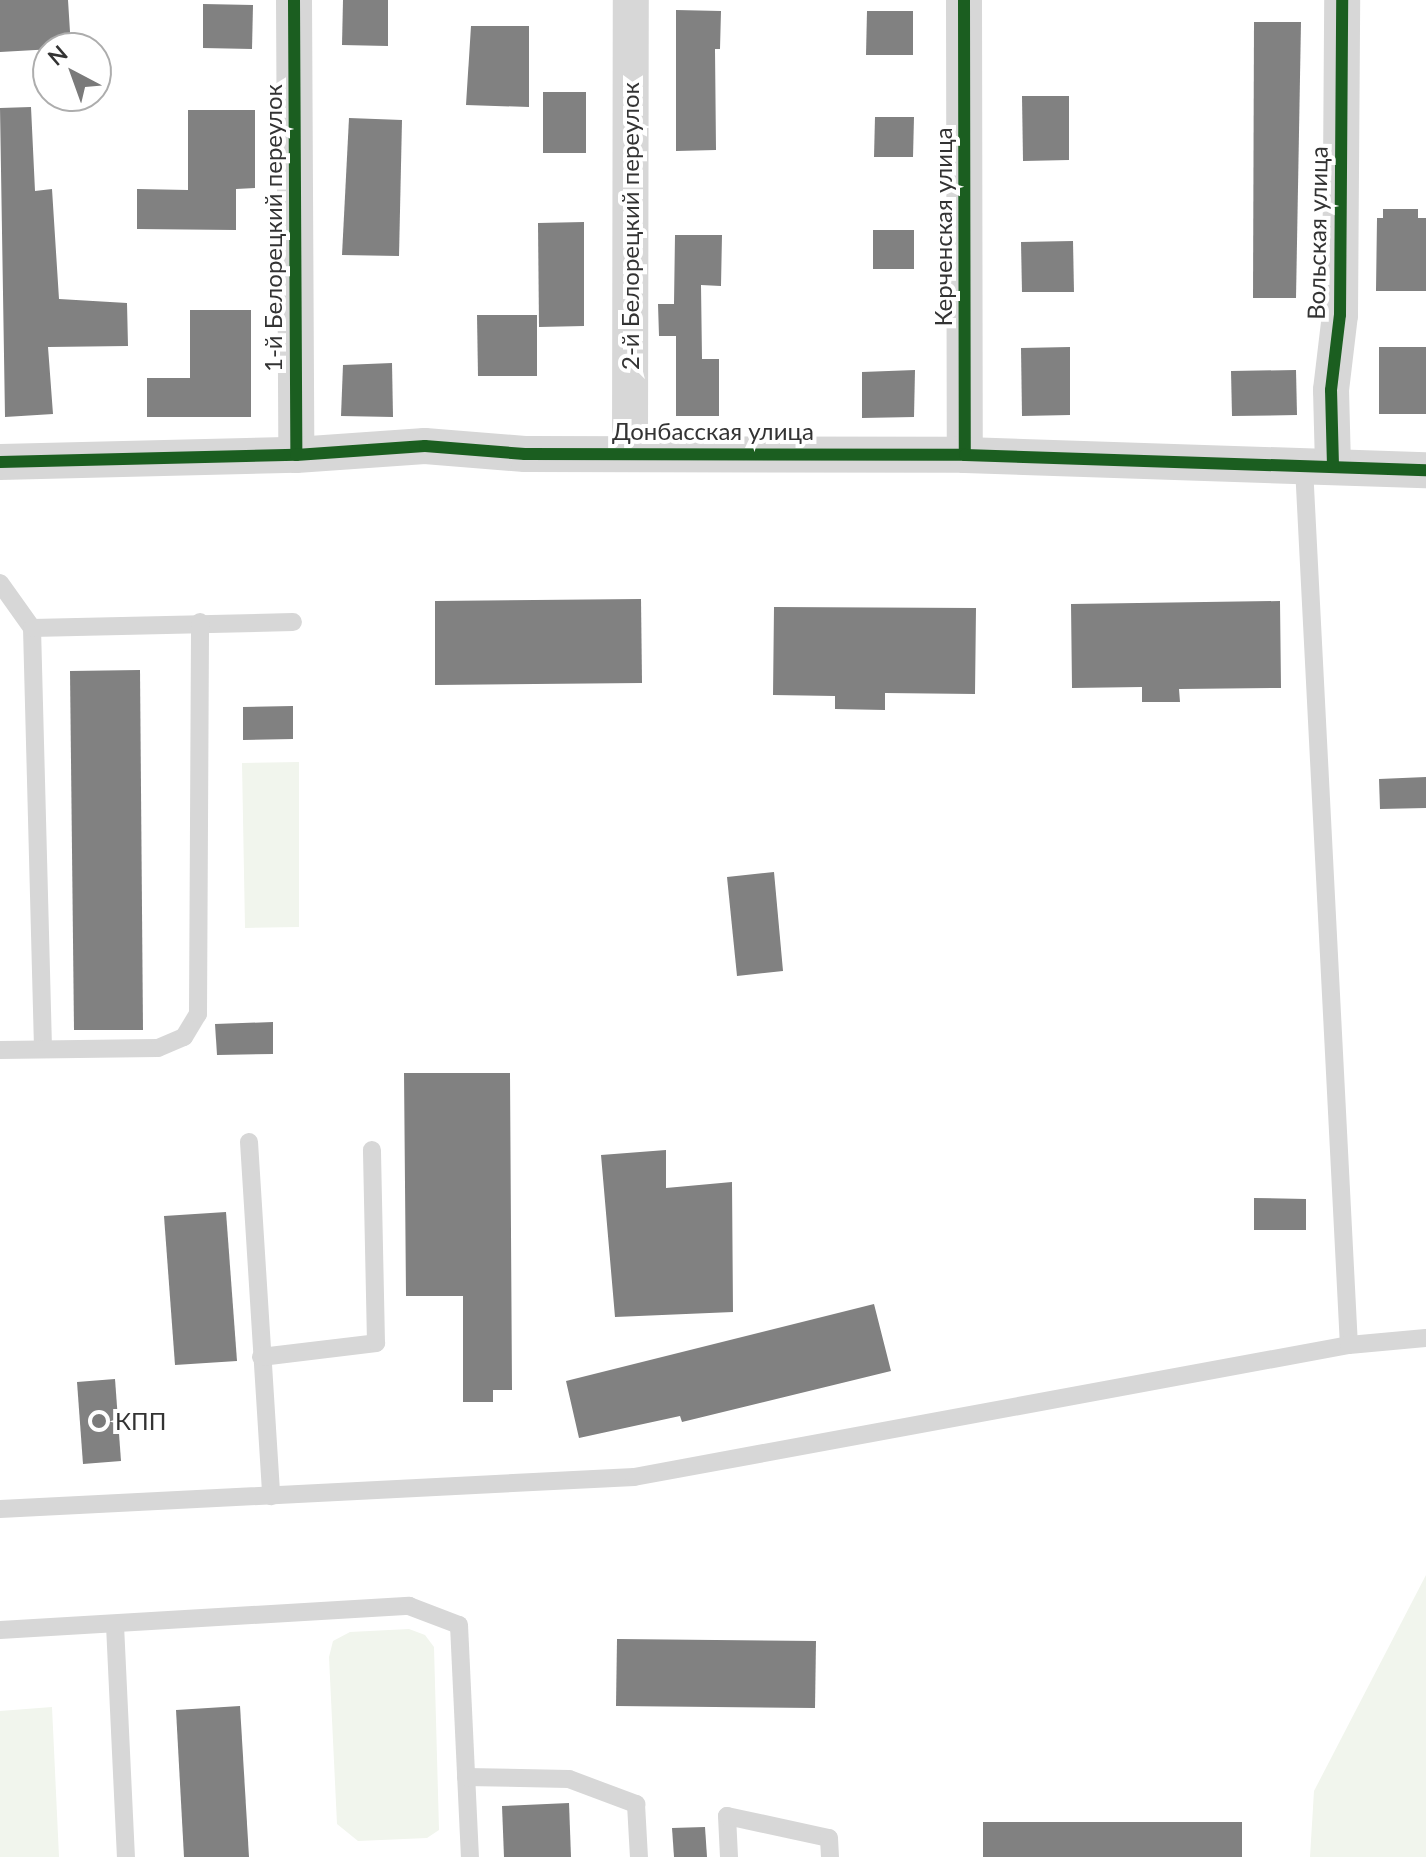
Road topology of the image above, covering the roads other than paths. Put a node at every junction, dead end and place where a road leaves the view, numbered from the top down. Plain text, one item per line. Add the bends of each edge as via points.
1 (294, 0) edge
2 (631, 0) edge
3 (964, 0) edge
4 (1342, 0) edge
5 (630, 451) junction
6 (296, 455) junction
7 (965, 455) junction
8 (0, 462) edge
9 (1318, 466) junction
10 (1426, 470) edge
11 (0, 583) edge
12 (200, 622) junction
13 (293, 622) dead end
14 (32, 628) junction
15 (43, 1049) junction
16 (0, 1050) edge
17 (249, 1142) dead end
18 (372, 1150) dead end
19 (1426, 1338) edge
20 (1349, 1345) junction
21 (261, 1357) junction
22 (271, 1496) junction
23 (0, 1509) edge
24 (115, 1625) junction
25 (0, 1630) edge
26 (466, 1777) junction
27 (126, 1857) edge
28 (470, 1857) edge
29 (639, 1857) edge
30 (729, 1857) edge
31 (830, 1857) edge

1 - 6 street, 1-й Белорецкий переулок
2 - 5 street, 2-й Белорецкий переулок
3 - 7 street, Керченская улица
4 - 9 street, Вольская улица via 1340,315
5 - 6 street, Донбасская улица via 525,454 425,446
5 - 7 street, Донбасская улица
6 - 8 street, Донбасская улица
7 - 9 street, Донбасская улица
9 - 10 street, Донбасская улица
9 - 20 lane
11 - 14 lane
12 - 13 lane
12 - 14 lane
12 - 15 lane via 198,1014 184,1037 158,1048
14 - 15 lane
15 - 16 lane
17 - 21 lane
18 - 21 lane via 376,1343
19 - 20 lane
20 - 22 lane via 634,1477
21 - 22 lane
22 - 23 lane
24 - 25 lane
24 - 26 lane via 409,1606 459,1625
24 - 27 lane
26 - 28 lane
26 - 29 lane via 569,1779 636,1804
30 - 31 lane via 727,1816 829,1838

